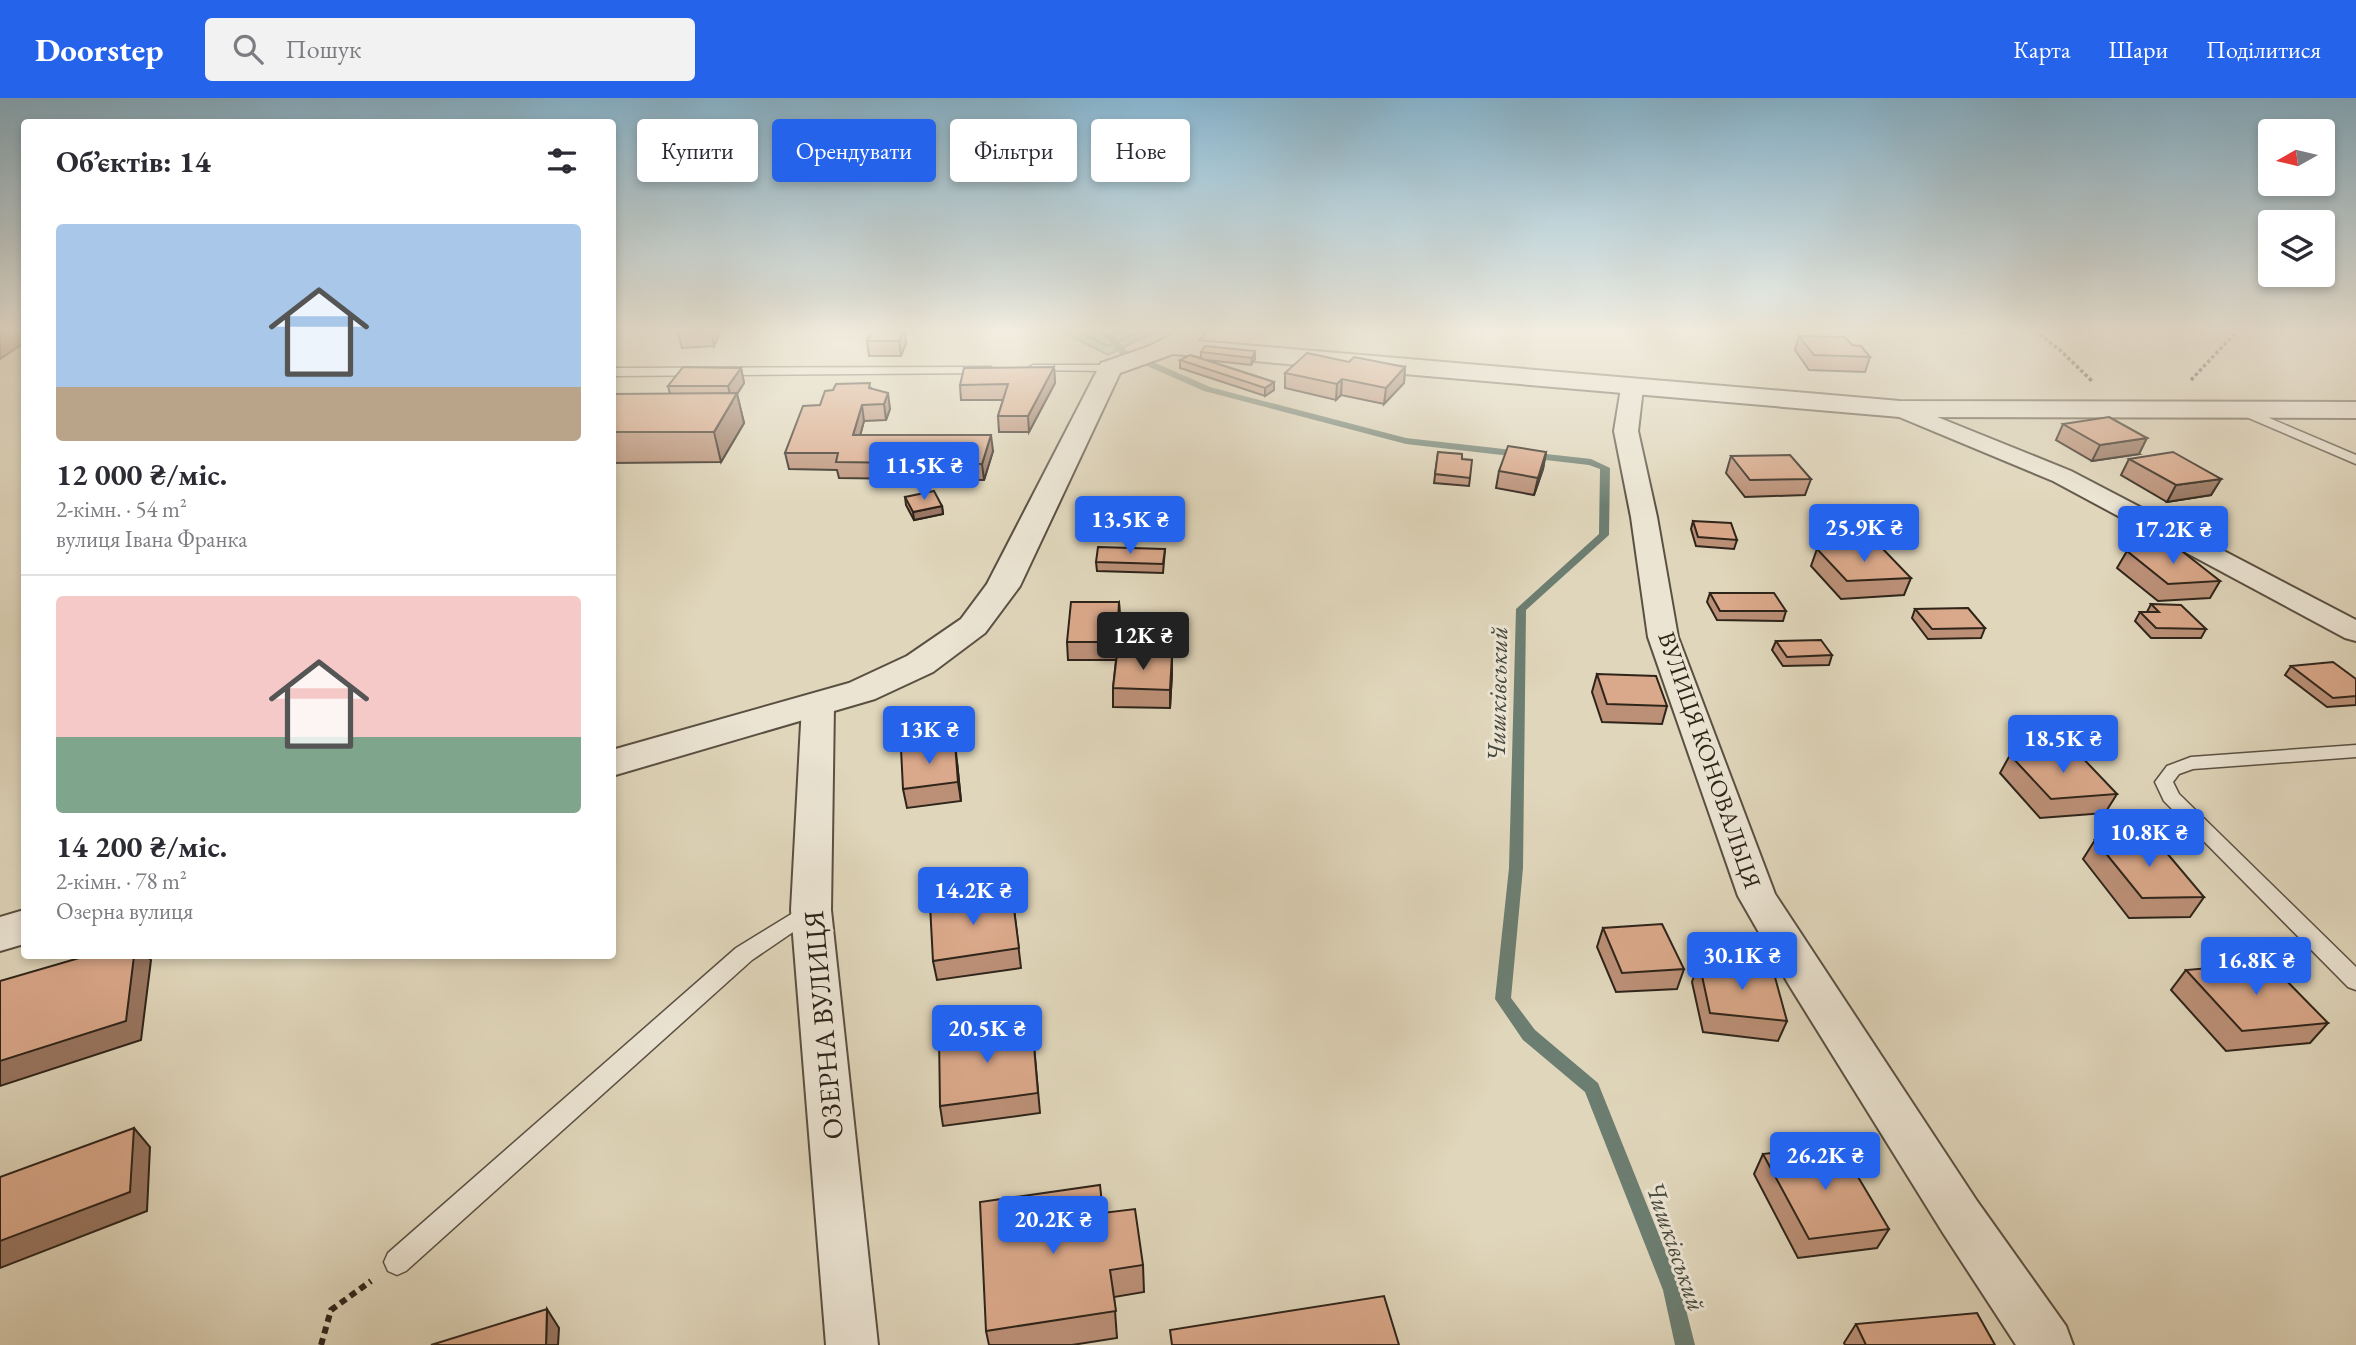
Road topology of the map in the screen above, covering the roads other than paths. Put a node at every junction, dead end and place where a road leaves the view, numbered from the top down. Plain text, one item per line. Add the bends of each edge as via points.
1 (1105, 389) edge
2 (1632, 389) edge
3 (1659, 389) edge
4 (1899, 409) junction
5 (2241, 410) junction
6 (2356, 410) edge
7 (2356, 460) edge
8 (2356, 632) edge
9 (818, 705) junction
10 (2356, 751) edge
11 (616, 762) edge
12 (811, 910) junction
13 (21, 928) edge
14 (0, 934) edge
15 (2356, 981) edge
16 (397, 1262) road end
17 (852, 1345) edge
18 (2047, 1345) edge

1 - 9 street via 1003,586 974,626 920,664
2 - 18 street, ВУЛИЦЯ КОНОВАЛЬЦЯ via 1626,430 1663,637 1757,897
3 - 4 street
4 - 5 street
4 - 8 street via 2062,476
5 - 6 street
5 - 7 lane
9 - 11 street
9 - 12 street, ОЗЕРНА ВУЛИЦЯ
10 - 15 lane via 2192,764 2173,770 2164,782 2171,797
12 - 16 lane via 744,954
12 - 17 street, ОЗЕРНА ВУЛИЦЯ
13 - 14 street

